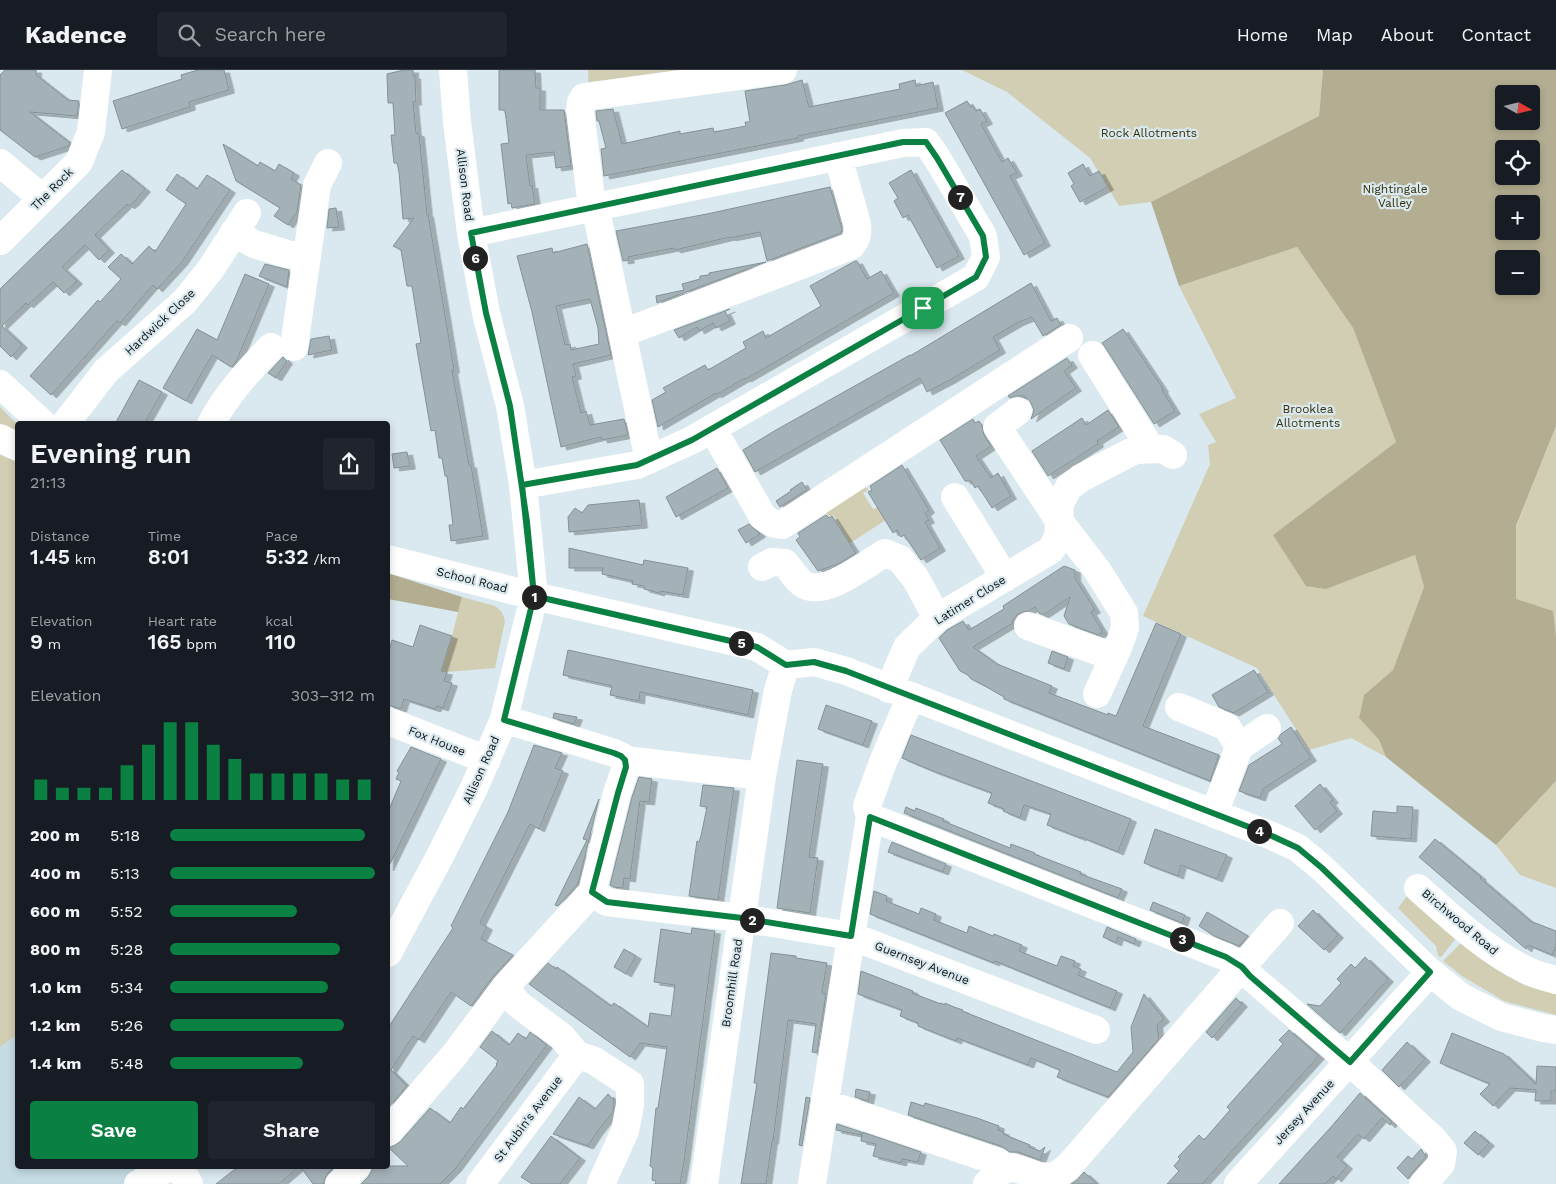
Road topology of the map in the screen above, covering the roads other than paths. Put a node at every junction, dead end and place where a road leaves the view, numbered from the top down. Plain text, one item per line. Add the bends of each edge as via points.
1 (98, 70) edge
2 (453, 70) edge
3 (783, 70) edge
4 (838, 156) junction
5 (0, 163) edge
6 (328, 163) dead end
7 (42, 198) junction
8 (594, 206) junction
9 (471, 233) junction
10 (0, 242) edge
11 (306, 257) junction
12 (623, 333) junction
13 (1069, 338) dead end
14 (1092, 355) dead end
15 (0, 384) edge
16 (1018, 411) dead end
17 (40, 421) edge
18 (67, 421) edge
19 (212, 421) edge
20 (712, 428) junction
21 (0, 438) edge
22 (15, 446) edge
23 (649, 460) junction
24 (522, 485) junction
25 (954, 497) dead end
26 (1060, 522) junction
27 (390, 560) edge
28 (762, 567) dead end
29 (1004, 578) junction
30 (534, 596) junction
31 (938, 618) junction
32 (1028, 626) dead end
33 (1114, 657) junction
34 (786, 665) junction
35 (900, 692) junction
36 (1097, 694) dead end
37 (1179, 707) dead end
38 (504, 720) junction
39 (390, 722) edge
40 (1267, 728) dead end
41 (1240, 747) junction
42 (487, 760) junction
43 (625, 760) junction
44 (762, 776) junction
45 (1214, 814) junction
46 (870, 817) junction
47 (1418, 888) dead end
48 (592, 892) junction
49 (742, 918) junction
50 (1280, 923) dead end
51 (851, 936) junction
52 (390, 949) edge
53 (1242, 967) junction
54 (1430, 972) junction
55 (1556, 980) edge
56 (505, 987) junction
57 (1096, 1030) dead end
58 (1556, 1030) edge
59 (577, 1055) junction
60 (1350, 1062) junction
61 (824, 1107) junction
62 (390, 1130) edge
63 (166, 1169) edge
64 (180, 1169) edge
65 (354, 1169) edge
66 (997, 1177) edge
67 (138, 1184) edge
68 (188, 1184) edge
69 (339, 1184) edge
70 (480, 1184) edge
71 (601, 1184) edge
72 (704, 1184) edge
73 (812, 1184) edge
74 (1238, 1184) edge
75 (1423, 1184) edge

1 - 7 street, The Rock via 91,132 79,162
2 - 9 street, Allison Road
3 - 8 street via 584,97 580,111
4 - 8 street
4 - 12 street via 857,224 856,239 851,246
4 - 20 street via 903,142 926,142 983,236 986,257 976,277
5 - 7 street
6 - 11 street via 317,185
7 - 10 street, The Rock
8 - 9 street
8 - 12 street
9 - 24 street, Allison Road via 486,313 510,406
11 - 18 street, Hardwick Close via 254,244 240,223 210,270 185,301 106,371
11 - 19 street via 283,347 246,374
12 - 23 street
13 - 20 street via 782,525 763,517
14 - 26 street, Latimer Close via 1162,452 1134,450 1081,478 1069,487 1060,503
15 - 17 street
16 - 26 street via 997,427
20 - 23 street
21 - 22 street
23 - 24 street via 637,465
24 - 30 street, Allison Road
25 - 29 street
26 - 29 street, Latimer Close via 1058,537 1051,550
26 - 33 street via 1097,570 1124,613 1125,628
27 - 30 street, School Road
28 - 31 street via 772,562 785,563 802,583 813,588 836,584 885,553 900,559 916,579
29 - 31 street, Latimer Close
30 - 34 street, School Road via 757,647
30 - 38 street, Allison Road
31 - 35 street, Latimer Close via 907,648
32 - 33 street
33 - 36 street
34 - 35 street via 814,662
34 - 44 street, Broomhill Road via 778,690
35 - 45 street
35 - 46 street, Latimer Close via 883,762 867,806
37 - 41 street via 1227,727
38 - 42 street, Allison Road
38 - 43 street via 614,753
39 - 42 street, Fox House
40 - 41 street
41 - 45 street
42 - 52 street, Allison Road
43 - 44 street
43 - 48 street via 626,767
44 - 49 street, Broomhill Road
45 - 54 street via 1298,848
46 - 51 street, Latimer Close
46 - 53 street via 1226,957
47 - 55 street, Birchwood Road via 1500,956 1528,971
48 - 49 street, Guernsey Avenue via 607,902
48 - 56 street
49 - 51 street, Guernsey Avenue
49 - 72 street, Broomhill Road
50 - 53 street
51 - 57 street, Guernsey Avenue
51 - 61 street, Latimer Close
53 - 60 street
53 - 66 street via 1068,1167 1054,1177 1038,1176 1013,1167
54 - 58 street via 1461,997 1501,1017
54 - 60 street, Jersey Avenue
56 - 59 street via 518,1004 562,1037
56 - 62 street via 456,1053
59 - 70 street, St Aubin's Avenue
59 - 71 street via 593,1060 630,1084 625,1130
60 - 74 street, Jersey Avenue
60 - 75 street via 1443,1151 1441,1164
61 - 66 street via 842,1109 996,1161
61 - 73 street, Latimer Close
63 - 67 street
64 - 68 street
65 - 69 street

